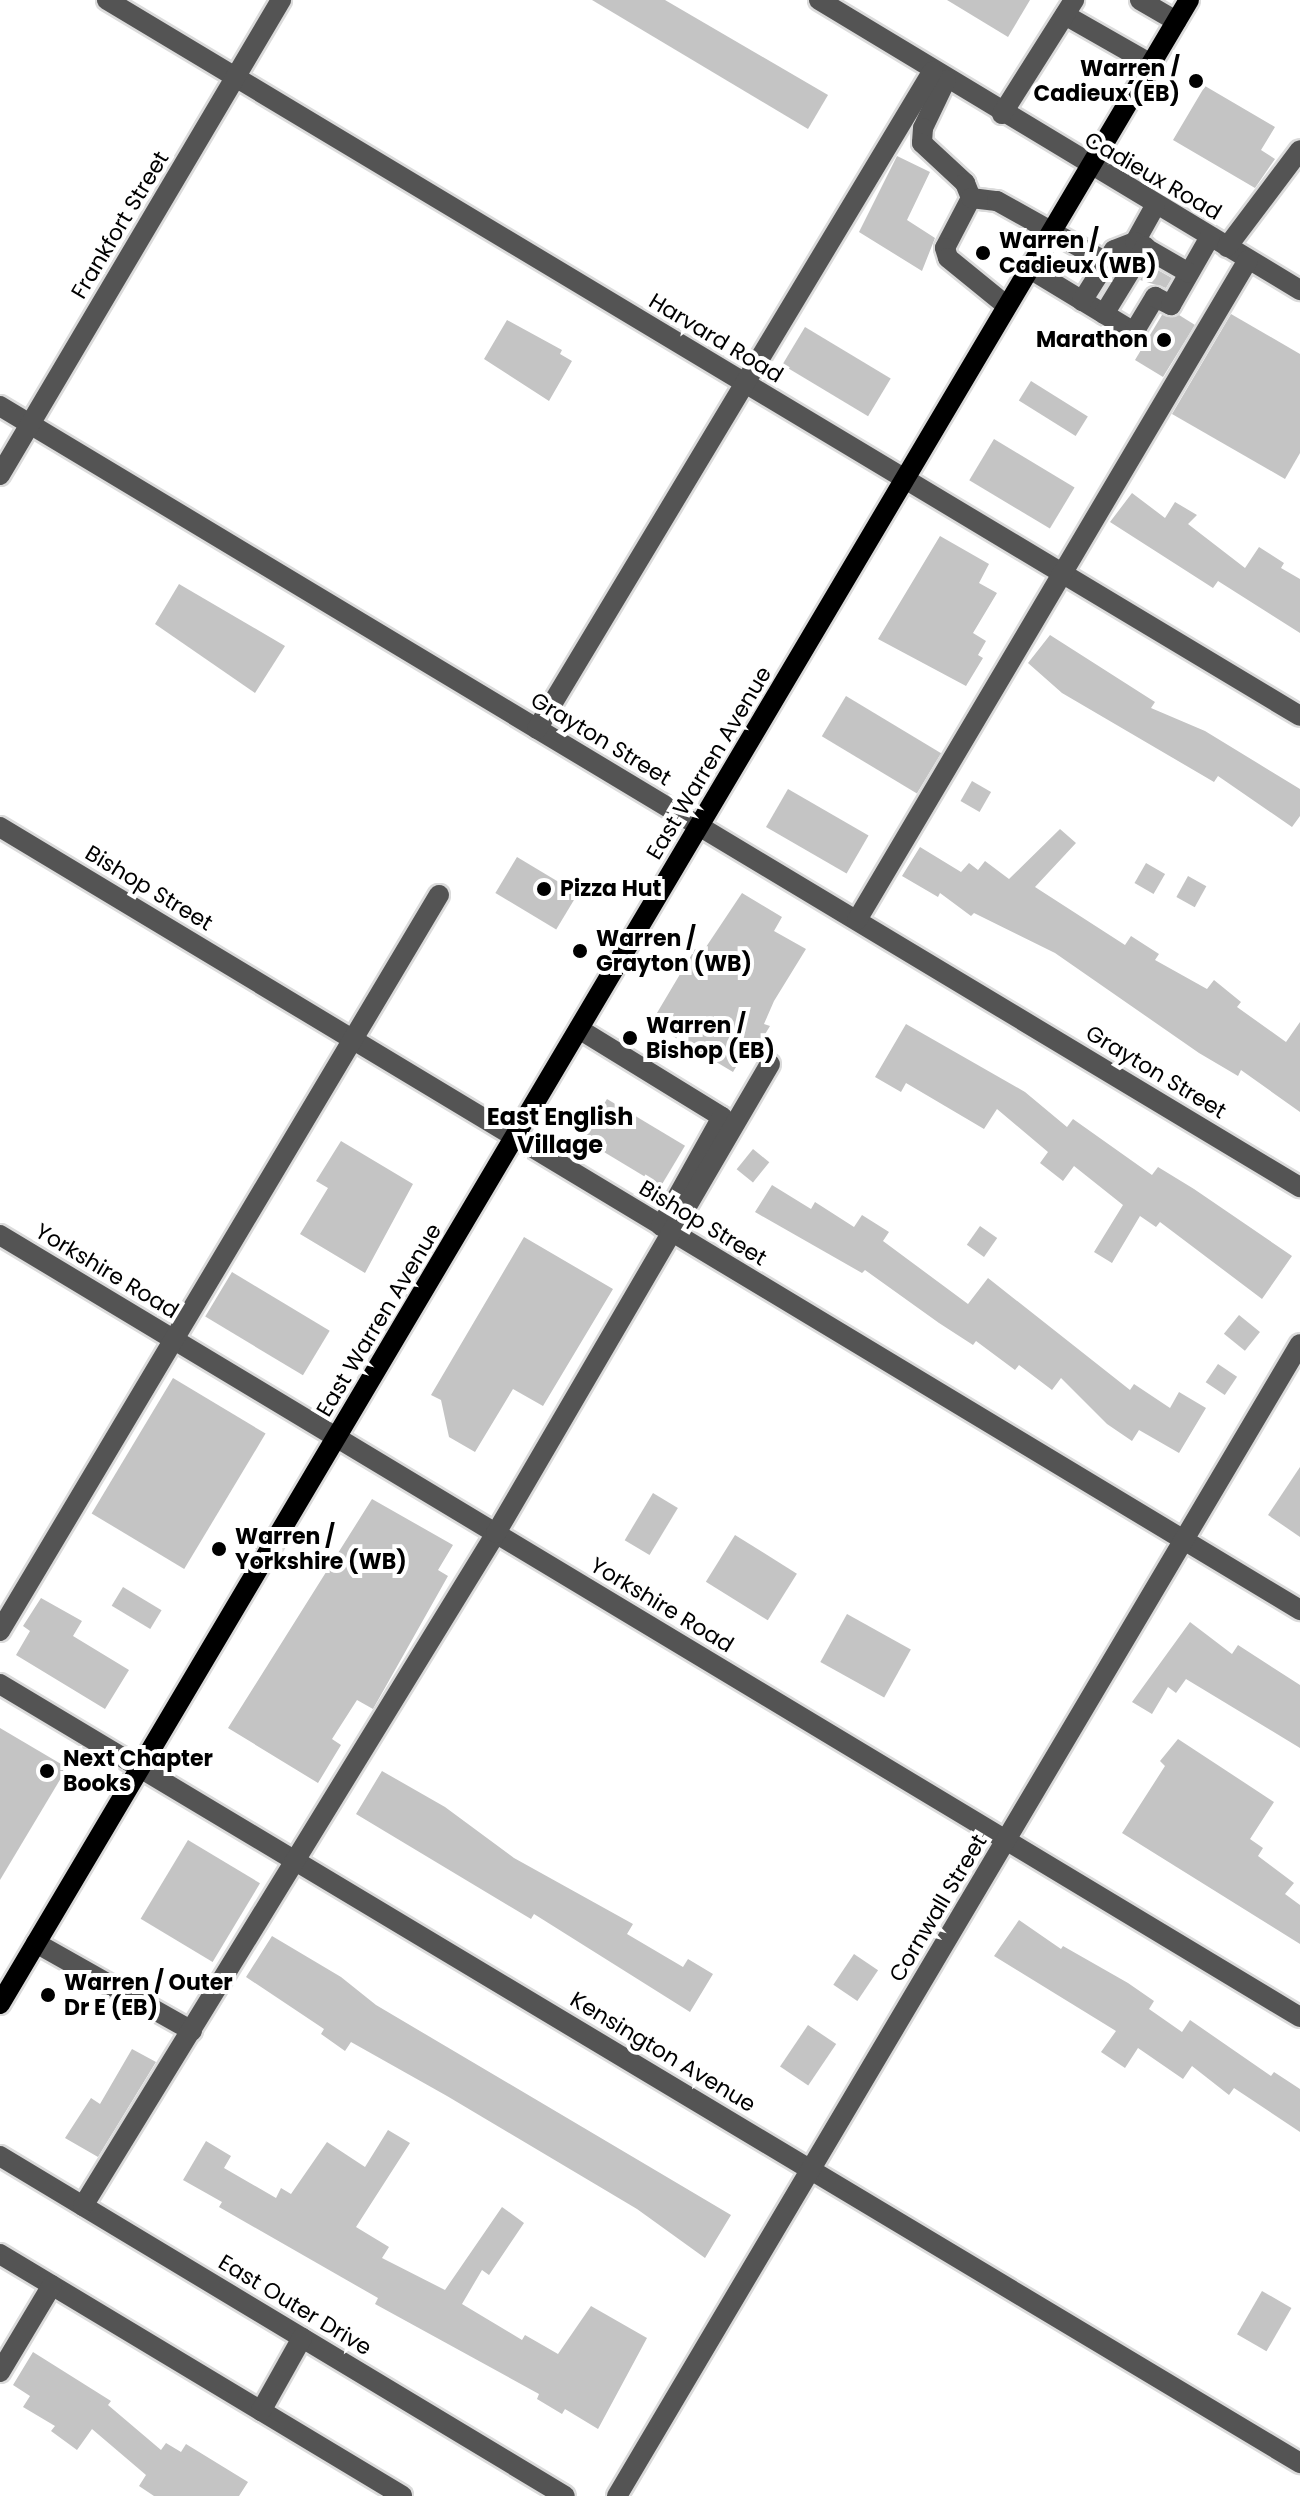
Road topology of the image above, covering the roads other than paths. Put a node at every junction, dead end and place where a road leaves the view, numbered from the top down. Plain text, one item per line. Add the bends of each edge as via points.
1 (107, 0) edge
2 (281, 0) edge
3 (819, 0) edge
4 (1140, 0) edge
5 (1189, 0) edge
6 (1070, 8) edge
7 (1176, 21) junction
8 (1151, 64) junction
9 (939, 76) junction
10 (236, 77) junction
11 (1002, 114) junction
12 (1300, 150) edge
13 (1090, 167) junction
14 (971, 198) junction
15 (1155, 206) junction
16 (1052, 231) junction
17 (1218, 242) junction
18 (1140, 245) junction
19 (1248, 260) junction
20 (1106, 262) junction
21 (1030, 269) junction
22 (1189, 273) junction
23 (1125, 280) junction
24 (1300, 290) edge
25 (1155, 297) junction
26 (1082, 301) junction
27 (1007, 306) junction
28 (1104, 314) junction
29 (744, 383) junction
30 (0, 406) edge
31 (30, 424) junction
32 (0, 475) edge
33 (905, 479) junction
34 (1065, 575) junction
35 (1300, 716) edge
36 (537, 729) junction
37 (699, 826) junction
38 (0, 827) edge
39 (439, 895) dead end
40 (857, 920) junction
41 (579, 1029) junction
42 (354, 1040) junction
43 (770, 1064) dead end
44 (515, 1137) junction
45 (1300, 1187) edge
46 (668, 1229) junction
47 (0, 1235) edge
48 (174, 1339) junction
49 (1300, 1344) edge
50 (337, 1438) junction
51 (496, 1533) junction
52 (1184, 1540) junction
53 (1300, 1610) edge
54 (0, 1631) edge
55 (0, 1684) edge
56 (141, 1767) junction
57 (1006, 1840) junction
58 (298, 1860) junction
59 (36, 1943) junction
60 (0, 2004) edge
61 (1300, 2017) edge
62 (192, 2031) junction
63 (5, 2166) edge
64 (811, 2169) junction
65 (83, 2206) junction
66 (0, 2254) edge
67 (52, 2285) junction
68 (302, 2338) junction
69 (0, 2372) edge
70 (261, 2411) junction
71 (1300, 2463) edge
72 (402, 2496) edge
73 (565, 2496) edge
74 (617, 2496) edge

1 - 10 street, Harvard Road
2 - 10 street, Frankfort Street
3 - 9 street, Cadieux Road
4 - 7 street
5 - 7 main road, East Warren Avenue
6 - 8 street
6 - 11 street
7 - 8 main road, East Warren Avenue
8 - 13 main road, East Warren Avenue
9 - 11 street, Cadieux Road
9 - 14 street via 922,143 965,183
9 - 29 street
10 - 29 street, Harvard Road
10 - 31 street, Frankfort Street
11 - 13 street, Cadieux Road
12 - 17 street
13 - 15 street, Cadieux Road
13 - 16 main road, East Warren Avenue
14 - 16 street via 986,196
14 - 27 street via 945,248 948,258
15 - 17 street, Cadieux Road
15 - 18 street
16 - 20 street
16 - 21 main road, East Warren Avenue
17 - 19 street, Cadieux Road
17 - 22 street
18 - 20 street via 1114,250
18 - 22 street
18 - 23 street
19 - 24 street, Cadieux Road
19 - 34 street
20 - 26 street
21 - 26 street
21 - 27 main road, East Warren Avenue
22 - 25 street via 1171,305
23 - 25 street
23 - 28 street
25 - 28 street via 1134,332
26 - 28 street
27 - 33 main road, East Warren Avenue
29 - 33 street, Harvard Road
29 - 36 street
30 - 31 street, Grayton Street
31 - 32 street, Frankfort Street
31 - 36 street, Grayton Street
33 - 34 street, Harvard Road
33 - 37 main road, East Warren Avenue
34 - 35 street, Harvard Road
34 - 40 street
36 - 37 street, Grayton Street
37 - 40 street, Grayton Street
37 - 41 main road, East Warren Avenue
38 - 42 street, Bishop Street
39 - 42 street
40 - 45 street, Grayton Street
41 - 44 main road, East Warren Avenue
41 - 46 street via 722,1117
42 - 44 street, Bishop Street
42 - 48 street
43 - 46 street
44 - 46 street, Bishop Street
44 - 50 main road, East Warren Avenue
46 - 51 street
46 - 52 street, Bishop Street
47 - 48 street, Yorkshire Road
48 - 50 street, Yorkshire Road
48 - 54 street
49 - 52 street, Cornwall Street
50 - 51 street, Yorkshire Road
50 - 56 main road, East Warren Avenue
51 - 57 street, Yorkshire Road
51 - 58 street
52 - 53 street, Bishop Street
52 - 57 street, Cornwall Street
55 - 56 street, Kensington Avenue
56 - 58 street, Kensington Avenue
56 - 59 main road, East Warren Avenue
57 - 61 street, Yorkshire Road
57 - 64 street, Cornwall Street
58 - 62 street
58 - 64 street, Kensington Avenue
59 - 60 main road, East Warren Avenue
59 - 62 street
62 - 65 street
63 - 65 street, East Outer Drive
64 - 71 street, Kensington Avenue
64 - 74 street, Cornwall Street
65 - 68 street, East Outer Drive
66 - 67 street
67 - 69 street
67 - 70 street
68 - 70 street
68 - 73 street, East Outer Drive
70 - 72 street

